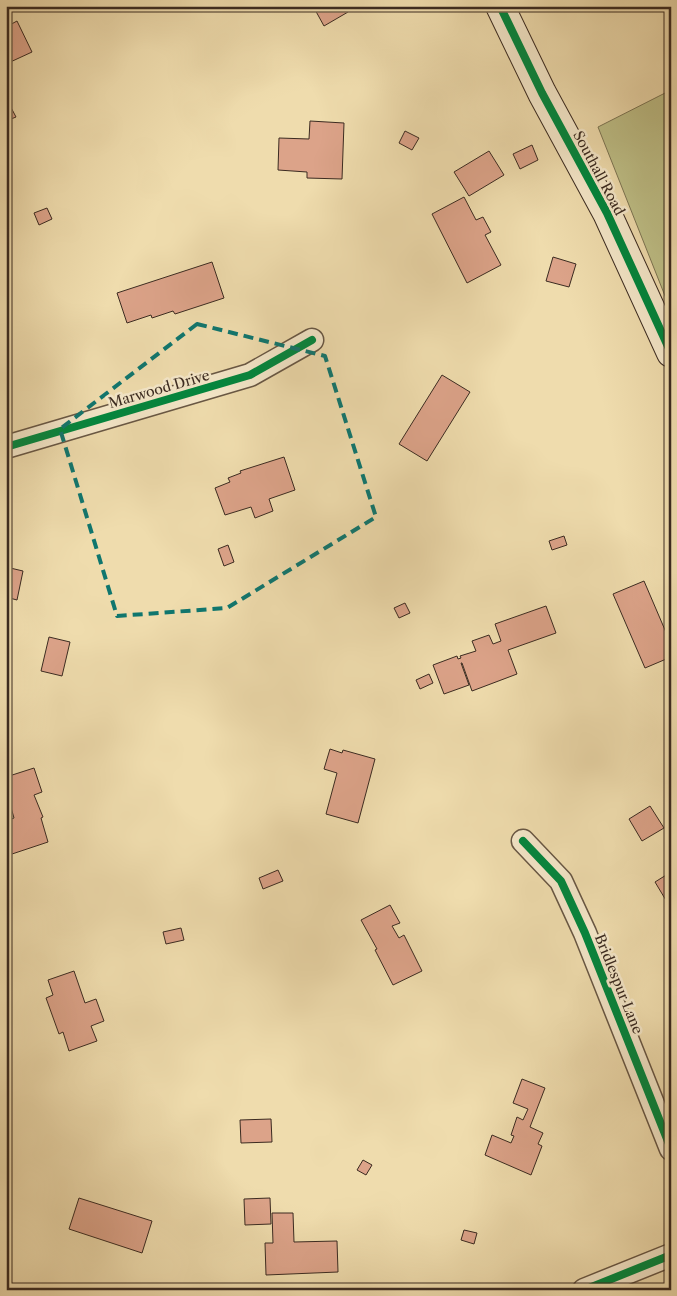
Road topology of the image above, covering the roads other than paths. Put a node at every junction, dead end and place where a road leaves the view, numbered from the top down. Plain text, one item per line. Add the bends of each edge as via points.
1 (500, 6) edge
2 (312, 340) dead end
3 (671, 353) edge
4 (6, 447) edge
5 (523, 841) dead end
6 (671, 1149) edge
7 (671, 1254) edge
8 (633, 1281) edge
9 (584, 1290) edge

1 - 3 street, Southall Road via 607,213
2 - 4 street, Marwood Drive via 250,375
5 - 6 street, Bridlespur Lane via 561,881
7 - 8 street
8 - 9 street

